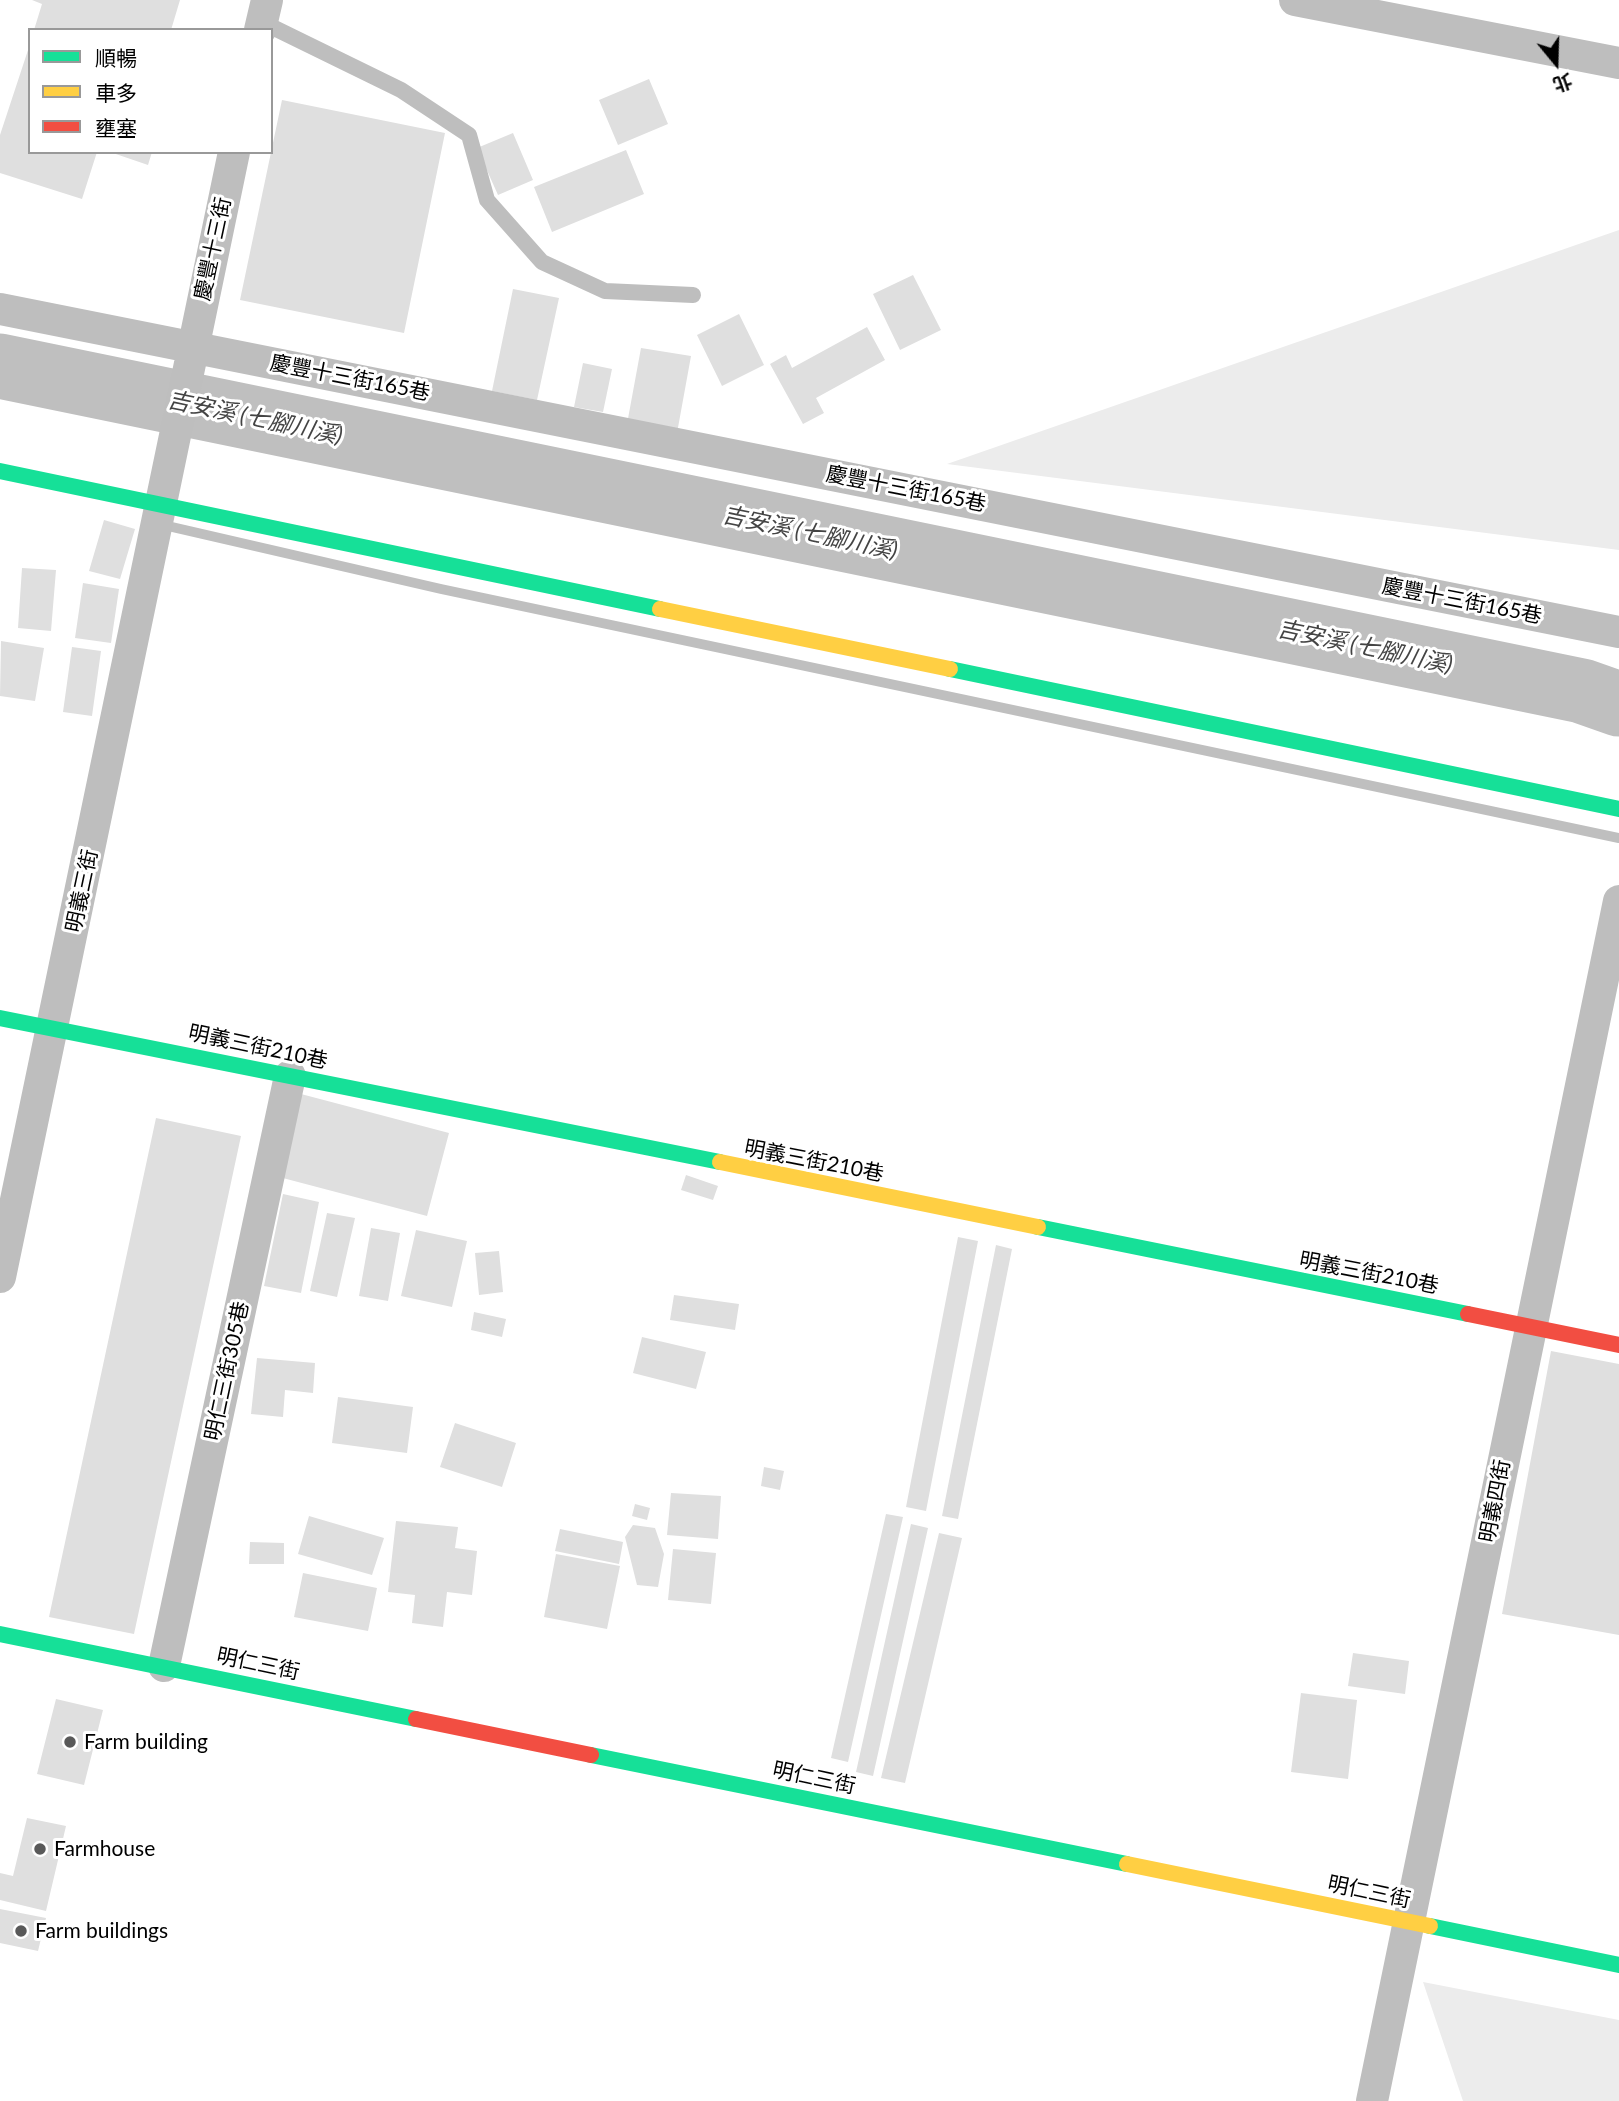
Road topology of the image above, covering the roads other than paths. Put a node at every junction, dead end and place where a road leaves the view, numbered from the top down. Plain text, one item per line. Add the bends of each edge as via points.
1 (1294, 0) edge
2 (263, 17) edge
3 (1619, 63) edge
4 (234, 154) edge
5 (693, 295) dead end
6 (0, 309) edge
7 (193, 346) junction
8 (0, 471) edge
9 (162, 504) junction
10 (1619, 632) edge
11 (1619, 809) edge
12 (1619, 901) edge
13 (0, 1018) edge
14 (53, 1027) junction
15 (290, 1076) junction
16 (0, 1277) edge
17 (1531, 1328) junction
18 (1619, 1345) edge
19 (0, 1634) edge
20 (164, 1666) junction
21 (1410, 1922) junction
22 (1619, 1965) edge
23 (1371, 2101) edge

1 - 3 street
2 - 5 lane via 401,90 469,135 486,200 542,262 605,291
4 - 7 street, 慶豐十三街
6 - 7 street, 慶豐十三街165巷
7 - 9 street, 慶豐十三街
7 - 10 street, 慶豐十三街165巷
8 - 9 street
9 - 11 street
9 - 14 street, 明義三街
12 - 17 street, 明義四街
13 - 14 street, 明義三街210巷
14 - 15 street, 明義三街210巷
14 - 16 street, 明義三街
15 - 17 street, 明義三街210巷
15 - 20 street, 明仁三街305巷
17 - 18 street, 明義三街210巷
17 - 21 street, 明義四街
19 - 20 street, 明仁三街
20 - 21 street, 明仁三街
21 - 22 street, 明仁三街
21 - 23 street, 明義四街

